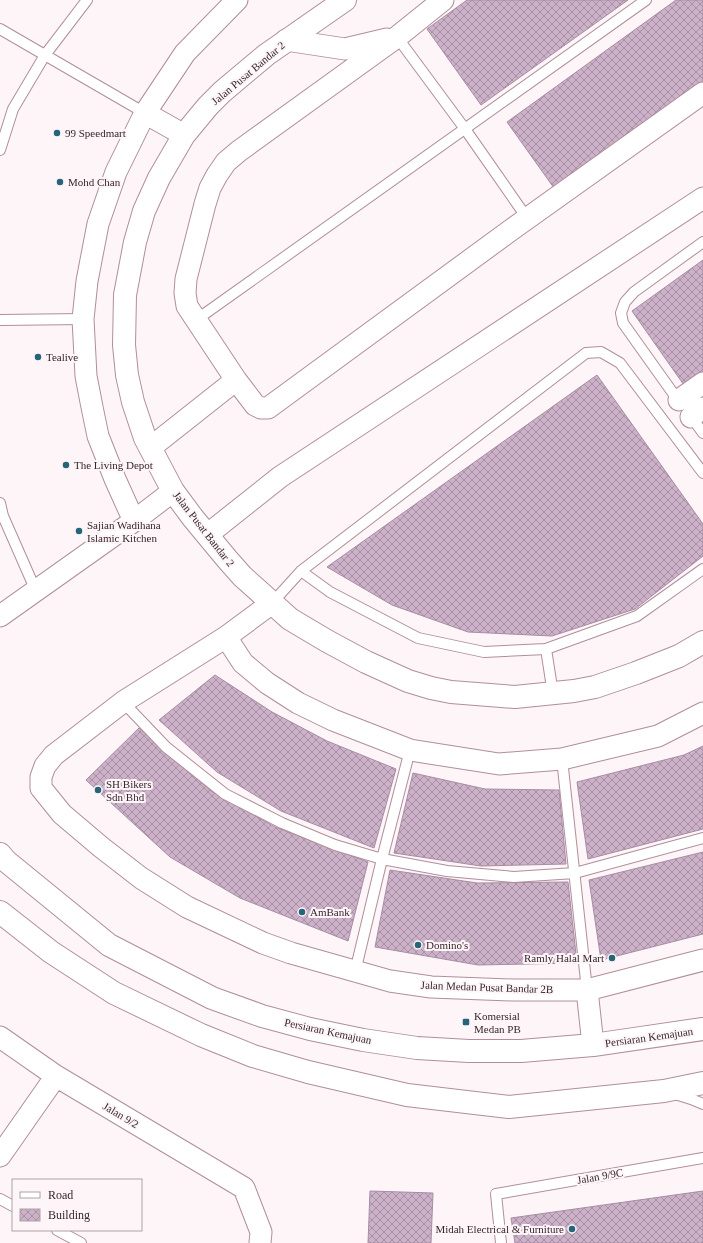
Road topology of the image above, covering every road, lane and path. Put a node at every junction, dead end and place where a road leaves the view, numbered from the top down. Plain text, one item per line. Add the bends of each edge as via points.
1 (87, 0) edge
2 (237, 0) edge
3 (320, 0) edge
4 (345, 0) edge
5 (443, 0) edge
6 (646, 0) edge
7 (308, 24) junction
8 (0, 29) edge
9 (396, 37) junction
10 (286, 40) junction
11 (345, 49) junction
12 (45, 55) junction
13 (348, 72) junction
14 (703, 93) edge
15 (145, 113) junction
16 (465, 129) junction
17 (184, 135) junction
18 (0, 150) edge
19 (703, 198) edge
20 (527, 218) junction
21 (703, 242) edge
22 (83, 319) junction
23 (0, 320) edge
24 (196, 320) junction
25 (236, 380) junction
26 (703, 382) edge
27 (679, 400) junction
28 (699, 420) edge
29 (150, 448) junction
30 (703, 473) edge
31 (173, 491) junction
32 (0, 503) edge
33 (134, 521) junction
34 (207, 535) junction
35 (703, 569) edge
36 (301, 571) junction
37 (36, 591) junction
38 (272, 603) junction
39 (0, 616) edge
40 (226, 637) junction
41 (703, 642) edge
42 (546, 649) junction
43 (553, 694) junction
44 (123, 702) junction
45 (703, 713) edge
46 (410, 750) junction
47 (562, 759) junction
48 (703, 838) edge
49 (0, 854) edge
50 (382, 859) junction
51 (575, 873) junction
52 (0, 912) edge
53 (703, 960) edge
54 (355, 972) junction
55 (587, 990) junction
56 (703, 1029) edge
57 (0, 1037) edge
58 (593, 1045) junction
59 (56, 1076) junction
60 (703, 1083) edge
61 (664, 1091) junction
62 (703, 1104) edge
63 (0, 1156) edge
64 (703, 1158) edge
65 (0, 1199) edge
66 (12, 1205) edge
67 (59, 1231) edge
68 (81, 1243) edge
69 (260, 1243) edge
70 (501, 1243) edge

1 - 12 lane
2 - 15 street via 186,53
3 - 7 main road
4 - 7 main road, Jalan Pusat Bandar 2
5 - 9 street
6 - 16 lane
7 - 10 main road, Jalan Pusat Bandar 2
8 - 12 lane
9 - 11 street
9 - 13 street
9 - 16 lane
10 - 11 street
10 - 17 main road, Jalan Pusat Bandar 2 via 222,92
11 - 13 street
12 - 15 lane
12 - 18 lane via 13,109
13 - 24 street via 238,151 216,175 204,204 186,279 187,306
14 - 20 street
15 - 17 street
15 - 22 street via 116,172 98,224
16 - 20 lane
16 - 24 lane
17 - 29 main road, Jalan Pusat Bandar 2 via 159,178 144,211 125,295 124,345 127,375 133,402
19 - 34 street via 280,477
20 - 25 street via 268,408 255,405
21 - 27 lane via 634,292 625,302 621,313 622,323
22 - 23 lane
22 - 33 street via 86,376 98,436
24 - 25 street
25 - 29 street
26 - 27 street
27 - 28 lane
29 - 31 main road, Jalan Pusat Bandar 2
30 - 36 lane via 620,363 601,352 586,353
31 - 33 street
31 - 34 main road, Jalan Pusat Bandar 2
32 - 37 lane via 3,516
33 - 37 street
34 - 38 main road, Jalan Pusat Bandar 2 via 242,576
35 - 42 lane via 636,616
36 - 38 lane
36 - 42 lane via 330,592 418,638 484,652
37 - 39 street
38 - 40 street, Jalan Medan Pusat Bandar 2B
38 - 43 main road, Jalan Pusat Bandar 2 via 290,619 327,641 408,681 465,694 516,697
40 - 44 street, Jalan Medan Pusat Bandar 2B
40 - 46 street via 244,663 267,683 298,703 333,720
41 - 43 main road, Jalan Pusat Bandar 2 via 636,674 595,687
42 - 43 lane
44 - 50 lane via 166,746 226,794 335,845
44 - 54 street, Jalan Medan Pusat Bandar 2B via 54,755 44,766 41,788 62,814 141,878 187,906 262,943
45 - 47 street via 658,736
46 - 47 street via 499,764
46 - 50 lane
47 - 51 lane
48 - 51 lane
49 - 58 main road, Persiaran Kemajuan via 109,945 212,998 262,1016 363,1040 417,1048 521,1051
50 - 51 lane via 447,870 514,877
50 - 54 lane
51 - 55 lane
52 - 61 main road via 51,952 114,993 201,1035 253,1056 308,1072 407,1095 509,1107
53 - 55 street, Jalan Medan Pusat Bandar 2B
54 - 55 street, Jalan Medan Pusat Bandar 2B via 390,981 431,987
55 - 58 street
56 - 58 main road, Persiaran Kemajuan
57 - 59 street, Jalan 9/2
59 - 63 street
59 - 69 street, Jalan 9/2 via 244,1188 261,1232
60 - 61 main road
61 - 62 lane
64 - 70 lane, Jalan 9/9C via 496,1194
65 - 66 lane
67 - 68 lane

